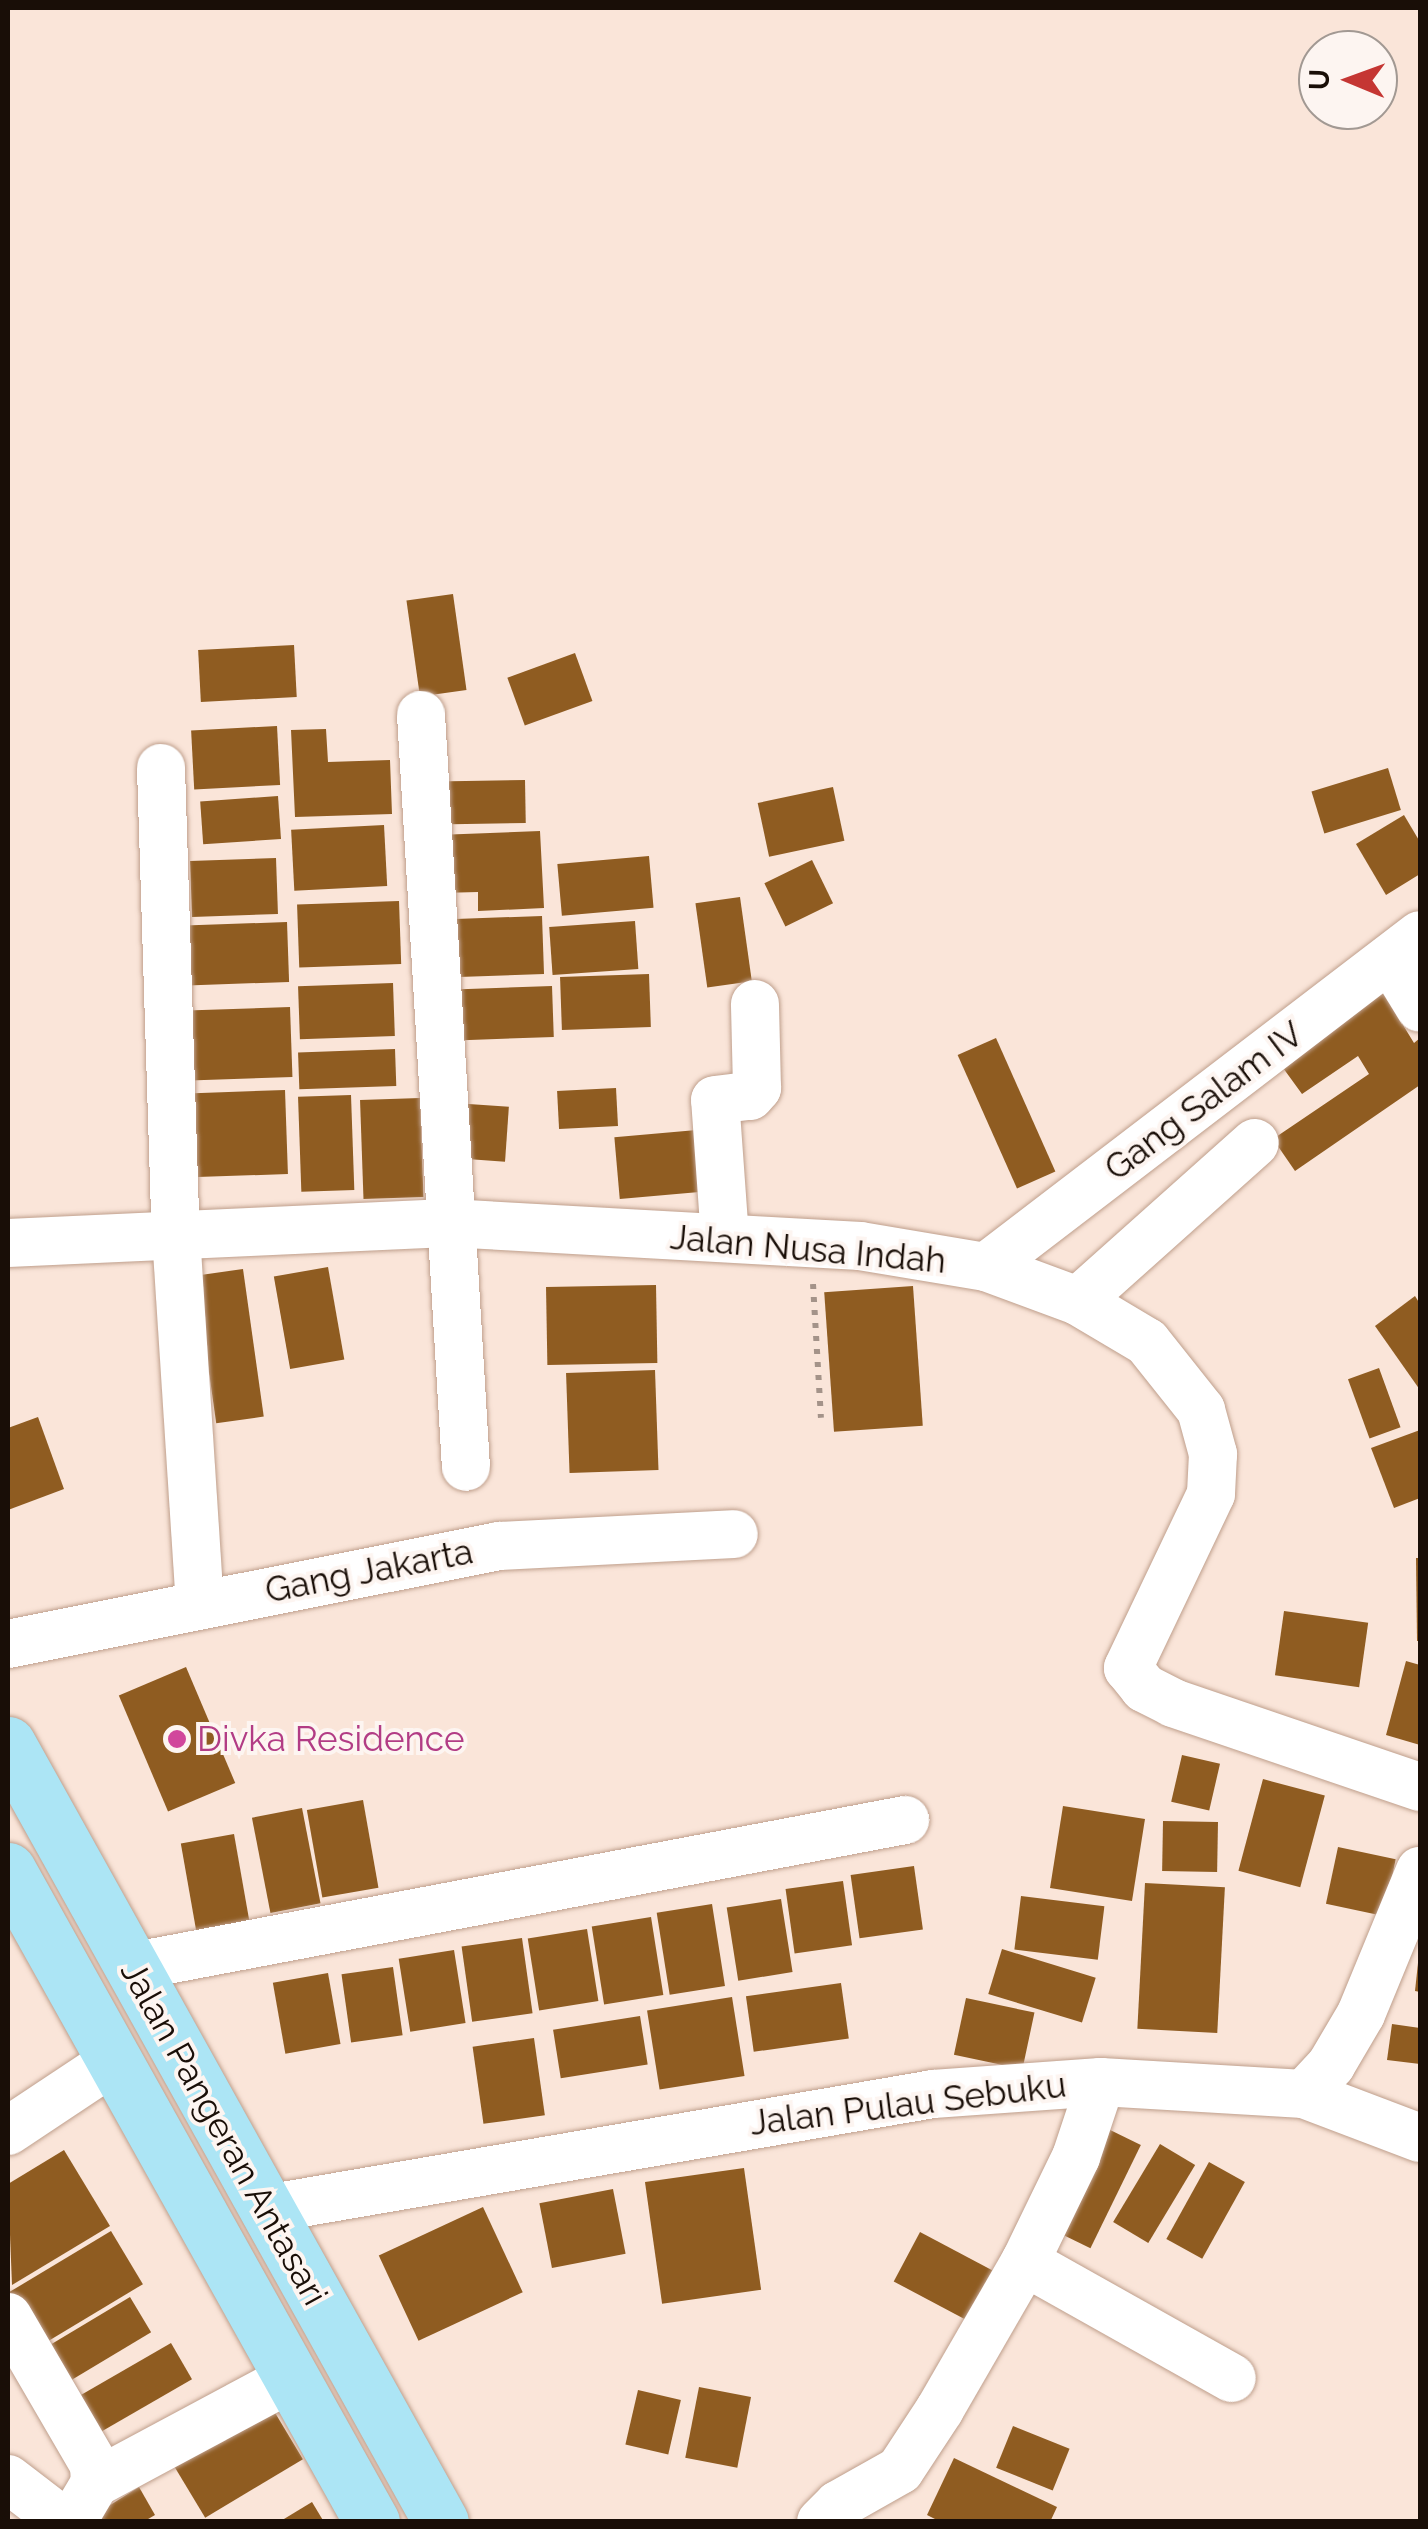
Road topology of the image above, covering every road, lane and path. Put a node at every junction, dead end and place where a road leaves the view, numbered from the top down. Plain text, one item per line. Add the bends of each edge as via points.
1 (421, 715) dead end
2 (160, 768) dead end
3 (1405, 947) edge
4 (755, 1004) dead end
5 (1420, 1008) edge
6 (1255, 1143) dead end
7 (448, 1223) junction
8 (176, 1235) junction
9 (725, 1238) junction
10 (8, 1242) edge
11 (810, 1244) junction
12 (986, 1267) junction
13 (1078, 1302) junction
14 (821, 1418) dead end
15 (466, 1468) dead end
16 (734, 1534) dead end
17 (200, 1605) junction
18 (8, 1644) edge
19 (8, 1744) edge
20 (1420, 1787) edge
21 (904, 1820) dead end
22 (8, 1870) edge
23 (1420, 1871) edge
24 (130, 1968) junction
25 (115, 2060) junction
26 (1101, 2082) junction
27 (1304, 2094) junction
28 (8, 2131) edge
29 (1420, 2138) edge
30 (266, 2209) junction
31 (1025, 2262) junction
32 (8, 2317) edge
33 (1232, 2378) dead end
34 (289, 2379) junction
35 (8, 2479) edge
36 (84, 2502) edge
37 (64, 2522) edge
38 (372, 2522) edge
39 (441, 2522) edge
40 (821, 2522) edge

1 - 7 street
2 - 8 street
3 - 5 street
3 - 12 street, Gang Salam IV
4 - 9 street via 758,1088 750,1096 714,1100
6 - 13 street
7 - 8 street, Jalan Nusa Indah
7 - 9 street, Jalan Nusa Indah
7 - 15 street
8 - 10 street, Jalan Nusa Indah
8 - 17 street
9 - 11 street, Jalan Nusa Indah
11 - 12 street, Jalan Nusa Indah
11 - 14 path
12 - 13 street, Jalan Nusa Indah
13 - 20 street, Jalan Nusa Indah via 1147,1342 1201,1410 1212,1454 1210,1494 1128,1668 1144,1688 1174,1703
16 - 17 street, Gang Jakarta via 499,1546
17 - 18 street, Gang Jakarta
19 - 24 main road, Jalan Pangeran Antasari
21 - 24 street
22 - 25 main road, Jalan Pangeran Antasari
23 - 27 street via 1362,2014
24 - 30 main road, Jalan Pangeran Antasari
25 - 28 street
25 - 34 main road, Jalan Pangeran Antasari
26 - 27 street, Jalan Pulau Sebuku
26 - 30 street, Jalan Pulau Sebuku via 811,2111
26 - 31 street via 1076,2157
27 - 29 street, Jalan Pulau Sebuku
30 - 39 main road, Jalan Pangeran Antasari
31 - 33 street
31 - 40 street via 900,2470
32 - 36 street via 94,2465
34 - 36 street
34 - 38 main road, Jalan Pangeran Antasari
35 - 37 street

